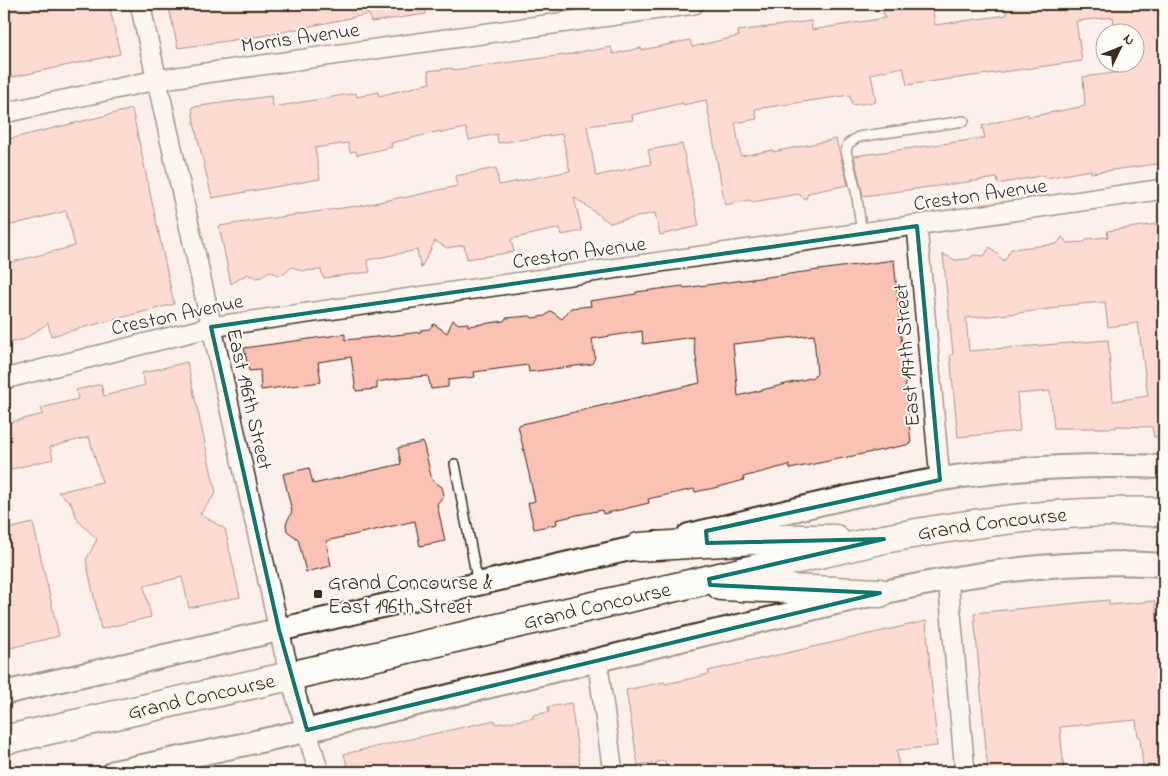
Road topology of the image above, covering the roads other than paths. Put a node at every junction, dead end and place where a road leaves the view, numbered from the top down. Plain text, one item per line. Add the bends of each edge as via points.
1 (140, 4) edge
2 (694, 4) edge
3 (156, 80) junction
4 (4, 113) edge
5 (964, 121) dead end
6 (1164, 189) edge
7 (917, 226) junction
8 (862, 234) junction
9 (210, 327) junction
10 (4, 378) edge
11 (455, 464) dead end
12 (1164, 468) edge
13 (940, 480) junction
14 (1164, 512) edge
15 (884, 539) junction
16 (639, 547) junction
17 (1164, 565) edge
18 (948, 580) junction
19 (478, 584) junction
20 (687, 584) junction
21 (880, 594) junction
22 (279, 630) junction
23 (598, 659) junction
24 (290, 676) junction
25 (4, 693) edge
26 (307, 730) junction
27 (4, 740) edge
28 (114, 772) edge
29 (319, 772) edge
30 (613, 772) edge
31 (965, 772) edge

1 - 3 street, East 196th Street
2 - 3 street, Morris Avenue
3 - 4 street, Morris Avenue
3 - 9 street, East 196th Street
5 - 8 lane via 858,137 848,144 846,151
6 - 7 street, Creston Avenue
7 - 8 street, Creston Avenue
7 - 13 street, East 197th Street
8 - 9 street, Creston Avenue
9 - 10 street, Creston Avenue
9 - 22 street, East 196th Street
11 - 19 lane
12 - 13 street via 1077,467 1005,471
13 - 16 street via 874,492
14 - 15 main road, Grand Concourse via 1113,511 1006,519
15 - 16 main road via 772,539
15 - 20 main road, Grand Concourse
16 - 19 street
17 - 18 street via 1102,563 1047,566
18 - 21 street
18 - 31 street
19 - 22 street
20 - 21 main road
20 - 24 main road, Grand Concourse
21 - 23 street
22 - 24 street, East 196th Street
22 - 25 street
23 - 26 street
23 - 30 street
24 - 26 street, East 196th Street
24 - 27 main road, Grand Concourse
26 - 28 street
26 - 29 street, East 196th Street

